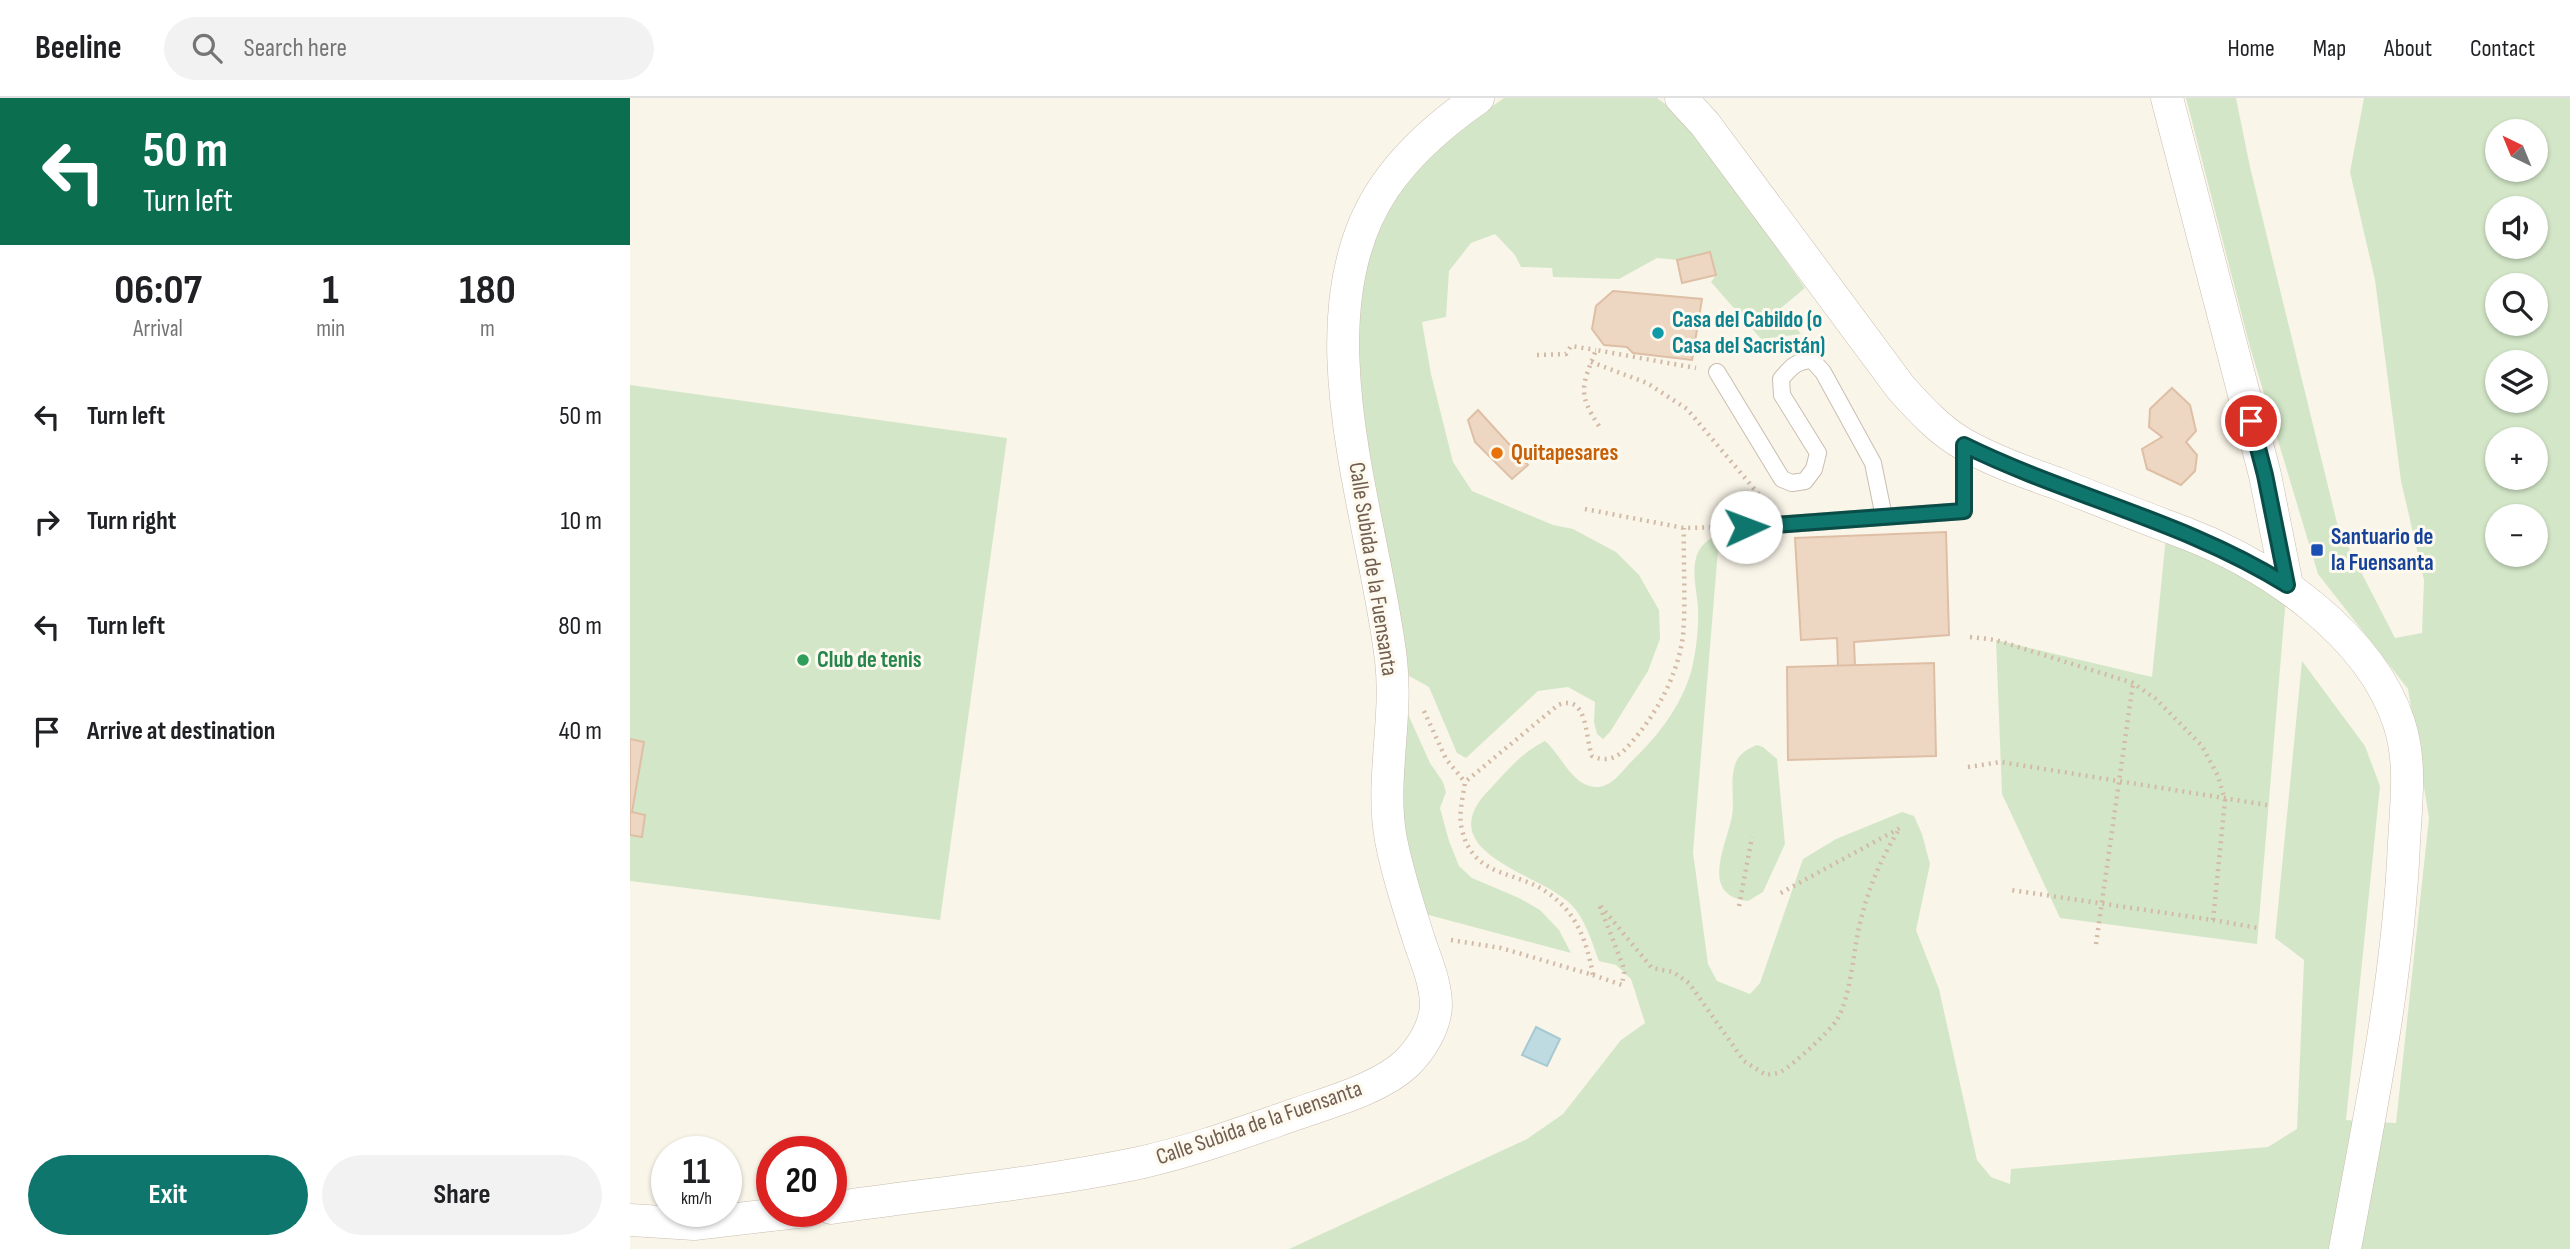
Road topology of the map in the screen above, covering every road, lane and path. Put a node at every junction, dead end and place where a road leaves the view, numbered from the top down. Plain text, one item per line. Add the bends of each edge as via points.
1 (1478, 98) edge
2 (1681, 98) edge
3 (2167, 98) edge
4 (1596, 350) junction
5 (1537, 355) dead end
6 (1591, 362) junction
7 (1717, 372) joint
8 (1599, 426) dead end
9 (1964, 445) junction
10 (1585, 509) dead end
11 (1884, 517) junction
12 (1785, 526) junction
13 (1746, 527) joint
14 (1684, 528) junction
15 (2287, 585) junction
16 (1970, 637) dead end
17 (2133, 683) junction
18 (1392, 695) junction
19 (1968, 767) dead end
20 (1465, 782) junction
21 (2119, 783) junction
22 (2225, 800) junction
23 (2267, 805) dead end
24 (1752, 837) dead end
25 (2011, 890) dead end
26 (1777, 895) dead end
27 (2102, 903) junction
28 (1739, 906) dead end
29 (2213, 920) junction
30 (2258, 928) dead end
31 (1418, 935) junction
32 (2096, 944) dead end
33 (1593, 975) junction
34 (847, 1206) edge
35 (756, 1217) edge
36 (630, 1220) edge
37 (2345, 1249) edge

1 - 18 street, Calle Subida de la Fuensanta via 1426,139 1382,191 1363,229 1346,296 1348,405 1387,628
2 - 9 street via 1900,388
3 - 15 street via 2265,475
4 - 5 path via 1572,346 1566,354
4 - 6 path
4 - 7 path
6 - 8 path via 1584,382 1585,405
6 - 12 path via 1647,383 1687,410
7 - 11 lane via 1782,479 1792,483 1805,481 1818,453 1782,395 1781,379 1791,366 1812,360 1824,372 1873,463
9 - 11 lane via 1964,511
9 - 15 street via 2204,540
10 - 14 path
11 - 12 lane
12 - 13 lane
13 - 14 path
14 - 20 path via 1683,637 1660,702 1632,742 1612,759 1592,756 1583,713 1565,702
15 - 37 street via 2332,624 2372,671 2399,722 2406,750 2401,907 2389,1012
16 - 17 path via 1996,640
17 - 21 path
17 - 22 path via 2156,699 2202,746
18 - 20 path via 1421,703 1446,759
18 - 31 street, Calle Subida de la Fuensanta via 1389,828
19 - 21 path via 2001,762
20 - 33 path via 1460,814 1467,846 1491,869 1547,891 1567,910 1584,938
21 - 22 path
21 - 27 path
22 - 23 path
22 - 29 path
24 - 28 path
25 - 27 path
26 - 33 path via 1900,828 1869,891 1837,1020 1781,1072 1766,1075 1744,1061 1689,982 1673,972 1652,968 1600,904 1625,973 1622,985
27 - 29 path
27 - 32 path
29 - 30 path
31 - 33 path via 1501,948
31 - 34 street, Calle Subida de la Fuensanta via 1433,981 1436,1008 1432,1025 1405,1065 1380,1081 1314,1108 1143,1162
35 - 36 street via 694,1224

